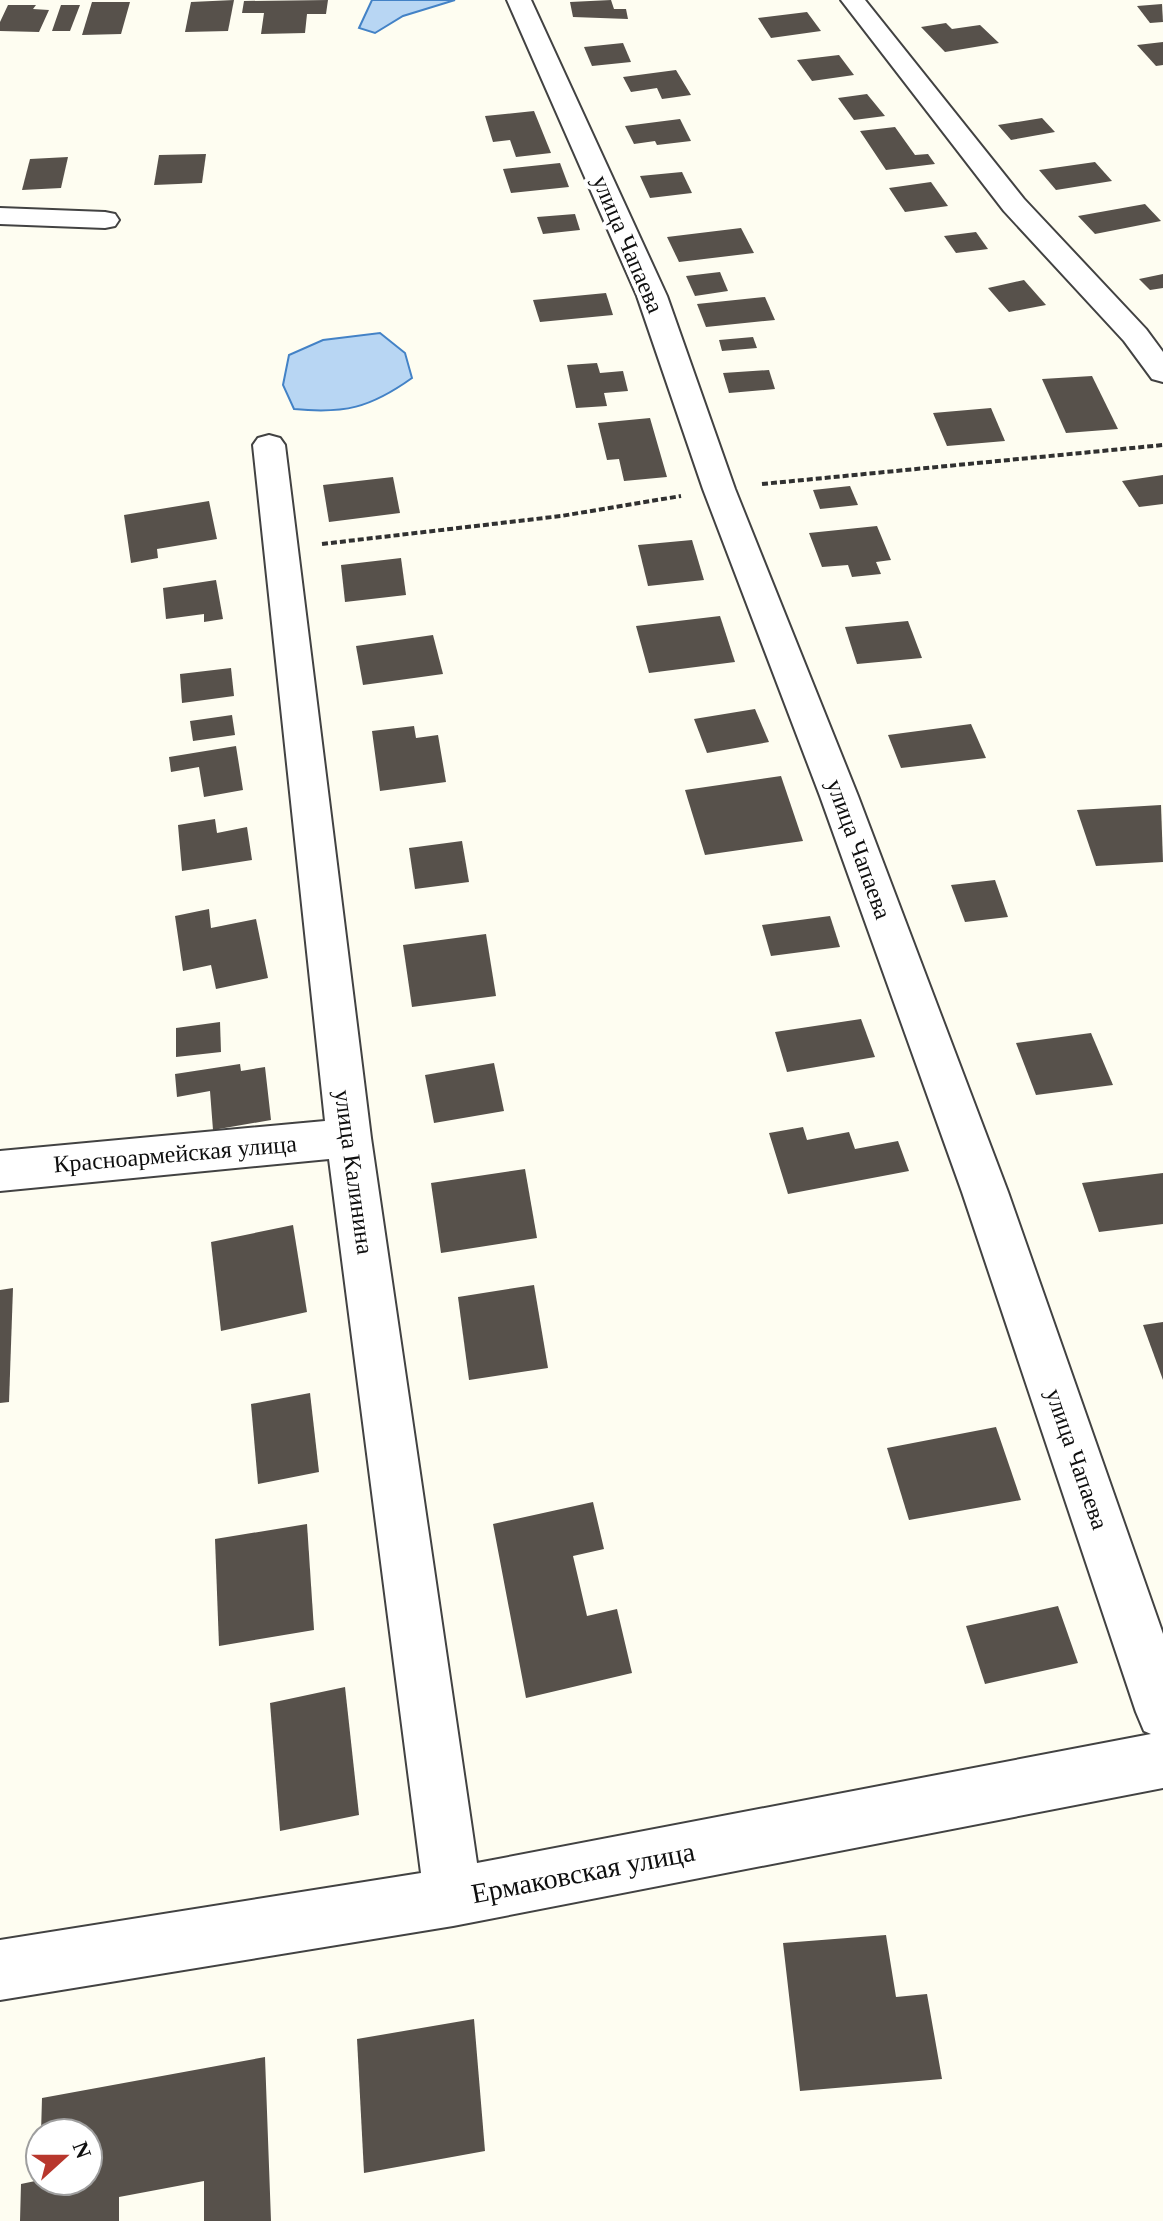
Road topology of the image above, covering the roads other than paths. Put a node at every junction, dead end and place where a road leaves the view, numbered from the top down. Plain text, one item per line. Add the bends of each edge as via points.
1 (519, 0) edge
2 (853, 0) edge
3 (0, 216) edge
4 (105, 220) dead end
5 (1163, 373) edge
6 (269, 445) dead end
7 (349, 1138) junction
8 (0, 1171) edge
9 (1163, 1712) edge
10 (1163, 1760) edge
11 (453, 1897) junction
12 (0, 1970) edge

1 - 9 street, улица Чапаева via 652,296 719,489 985,1192
2 - 5 street via 1014,205 1135,335
3 - 4 street
6 - 7 street, улица Калинина
7 - 8 street, Красноармейская улица
7 - 11 street, улица Калинина
10 - 11 street, Ермаковская улица
11 - 12 street, Ермаковская улица

